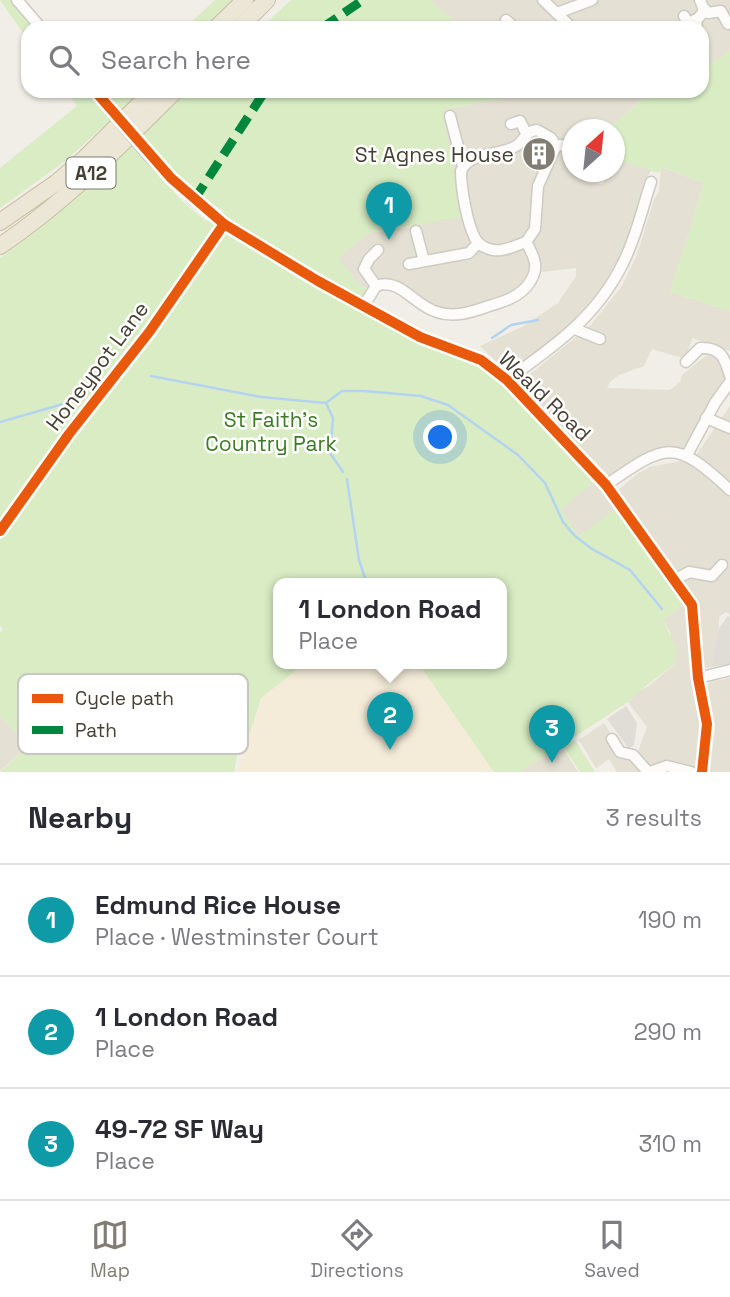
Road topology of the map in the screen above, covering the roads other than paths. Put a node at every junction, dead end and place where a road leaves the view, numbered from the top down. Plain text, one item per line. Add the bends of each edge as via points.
1 (18, 0) edge
2 (245, 0) edge
3 (267, 0) edge
4 (543, 0) edge
5 (592, 0) edge
6 (702, 4) edge
7 (719, 6) edge
8 (557, 13) junction
9 (684, 16) dead end
10 (35, 21) edge
11 (223, 21) edge
12 (246, 21) edge
13 (565, 21) edge
14 (687, 21) edge
15 (728, 24) dead end
16 (101, 98) edge
17 (146, 98) edge
18 (168, 98) edge
19 (450, 116) dead end
20 (511, 124) dead end
21 (526, 133) junction
22 (562, 145) edge
23 (556, 146) junction
24 (463, 166) junction
25 (651, 182) dead end
26 (0, 222) edge
27 (224, 224) junction
28 (416, 231) dead end
29 (478, 243) junction
30 (526, 243) junction
31 (0, 246) edge
32 (378, 250) dead end
33 (424, 261) junction
34 (409, 264) dead end
35 (376, 286) junction
36 (363, 307) junction
37 (575, 329) junction
38 (600, 339) dead end
39 (686, 362) dead end
40 (730, 376) edge
41 (507, 380) junction
42 (730, 382) edge
43 (706, 418) junction
44 (730, 428) edge
45 (687, 455) junction
46 (606, 485) junction
47 (730, 489) edge
48 (0, 531) edge
49 (722, 565) dead end
50 (674, 580) junction
51 (730, 670) edge
52 (698, 678) junction
53 (612, 739) dead end
54 (649, 772) edge
55 (691, 772) edge
56 (702, 772) edge

1 - 10 street
2 - 11 highway
3 - 12 highway
4 - 8 street
5 - 8 street
6 - 7 street via 708,13
7 - 15 street
8 - 13 street
9 - 14 street
16 - 27 street, Weald Road, bridge via 149,155
17 - 26 highway, A12 via 56,183
18 - 31 highway, A12 via 74,188
19 - 24 street
20 - 21 street via 520,121
21 - 23 street via 537,130
21 - 24 street via 517,146
22 - 23 street
23 - 30 street via 538,186 535,229
24 - 29 street via 466,209
25 - 37 street via 625,261
27 - 36 street, Weald Road
27 - 48 street, Honeypot Lane
28 - 33 street
29 - 30 street via 490,250
29 - 33 street via 469,253
30 - 35 street via 536,267 530,282 519,294 478,310 439,313 390,284
32 - 35 street via 365,267
33 - 34 street
35 - 36 street
36 - 41 street, Weald Road via 420,337 481,360
37 - 38 street
37 - 41 street
39 - 40 street via 700,348 713,349 724,356
41 - 46 street, Weald Road
42 - 43 street
43 - 44 street
43 - 45 street
45 - 46 street via 658,454
45 - 47 street
46 - 50 street, Weald Road
49 - 50 street via 712,576 689,572
50 - 52 street, Weald Road via 692,605
51 - 52 street
52 - 56 street, Weald Road via 707,724
53 - 54 street via 620,752 633,755
54 - 55 street via 667,766

